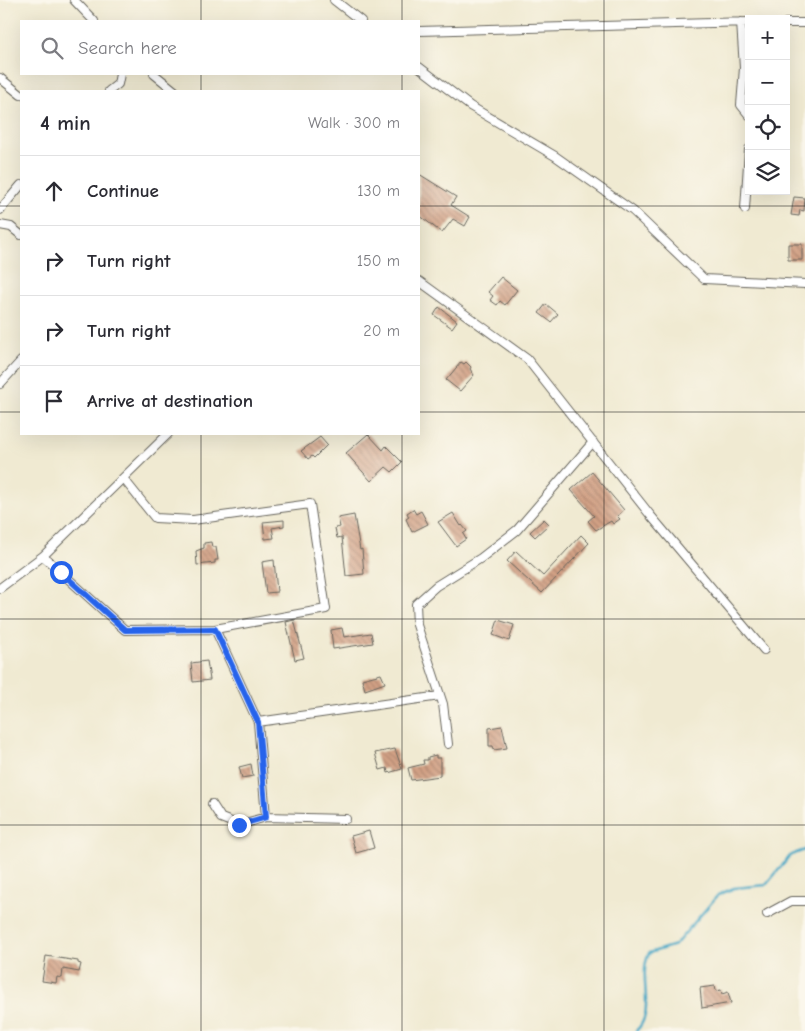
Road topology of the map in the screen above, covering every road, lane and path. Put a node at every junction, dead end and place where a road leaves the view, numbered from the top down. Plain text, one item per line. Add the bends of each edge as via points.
1 (74, 0) edge
2 (334, 0) edge
3 (93, 20) edge
4 (360, 20) edge
5 (745, 22) edge
6 (790, 23) edge
7 (805, 23) edge
8 (420, 31) edge
9 (420, 67) edge
10 (120, 75) edge
11 (155, 75) edge
12 (0, 78) edge
13 (110, 90) edge
14 (174, 90) edge
15 (20, 94) edge
16 (745, 110) edge
17 (749, 150) edge
18 (20, 186) edge
19 (745, 209) dead end
20 (0, 210) edge
21 (0, 224) edge
22 (20, 234) edge
23 (420, 281) edge
24 (805, 284) edge
25 (20, 362) edge
26 (0, 384) edge
27 (167, 435) edge
28 (593, 442) junction
29 (123, 478) junction
30 (43, 556) junction
31 (0, 588) edge
32 (215, 629) junction
33 (764, 650) dead end
34 (440, 696) junction
35 (258, 722) junction
36 (448, 744) dead end
37 (212, 804) dead end
38 (266, 817) junction
39 (346, 820) dead end
40 (805, 902) edge
41 (766, 914) dead end

1 - 3 street
2 - 4 street
5 - 8 street
5 - 16 street via 741,105
6 - 7 street
9 - 24 street via 470,106 554,156 633,211 704,279
10 - 13 street via 118,84
11 - 14 street
12 - 15 street
17 - 19 street
18 - 20 street
21 - 22 street
23 - 28 street via 527,359
25 - 26 street
27 - 29 street
28 - 33 street
28 - 34 street via 517,530 481,558 436,586 416,604 417,625
29 - 30 street
29 - 32 street via 155,518 192,520 310,504 326,609
30 - 31 street
30 - 32 street via 125,630
32 - 35 street
34 - 35 street
34 - 36 street
35 - 38 street
37 - 38 street via 221,818 239,825
38 - 39 street
40 - 41 street via 791,901

